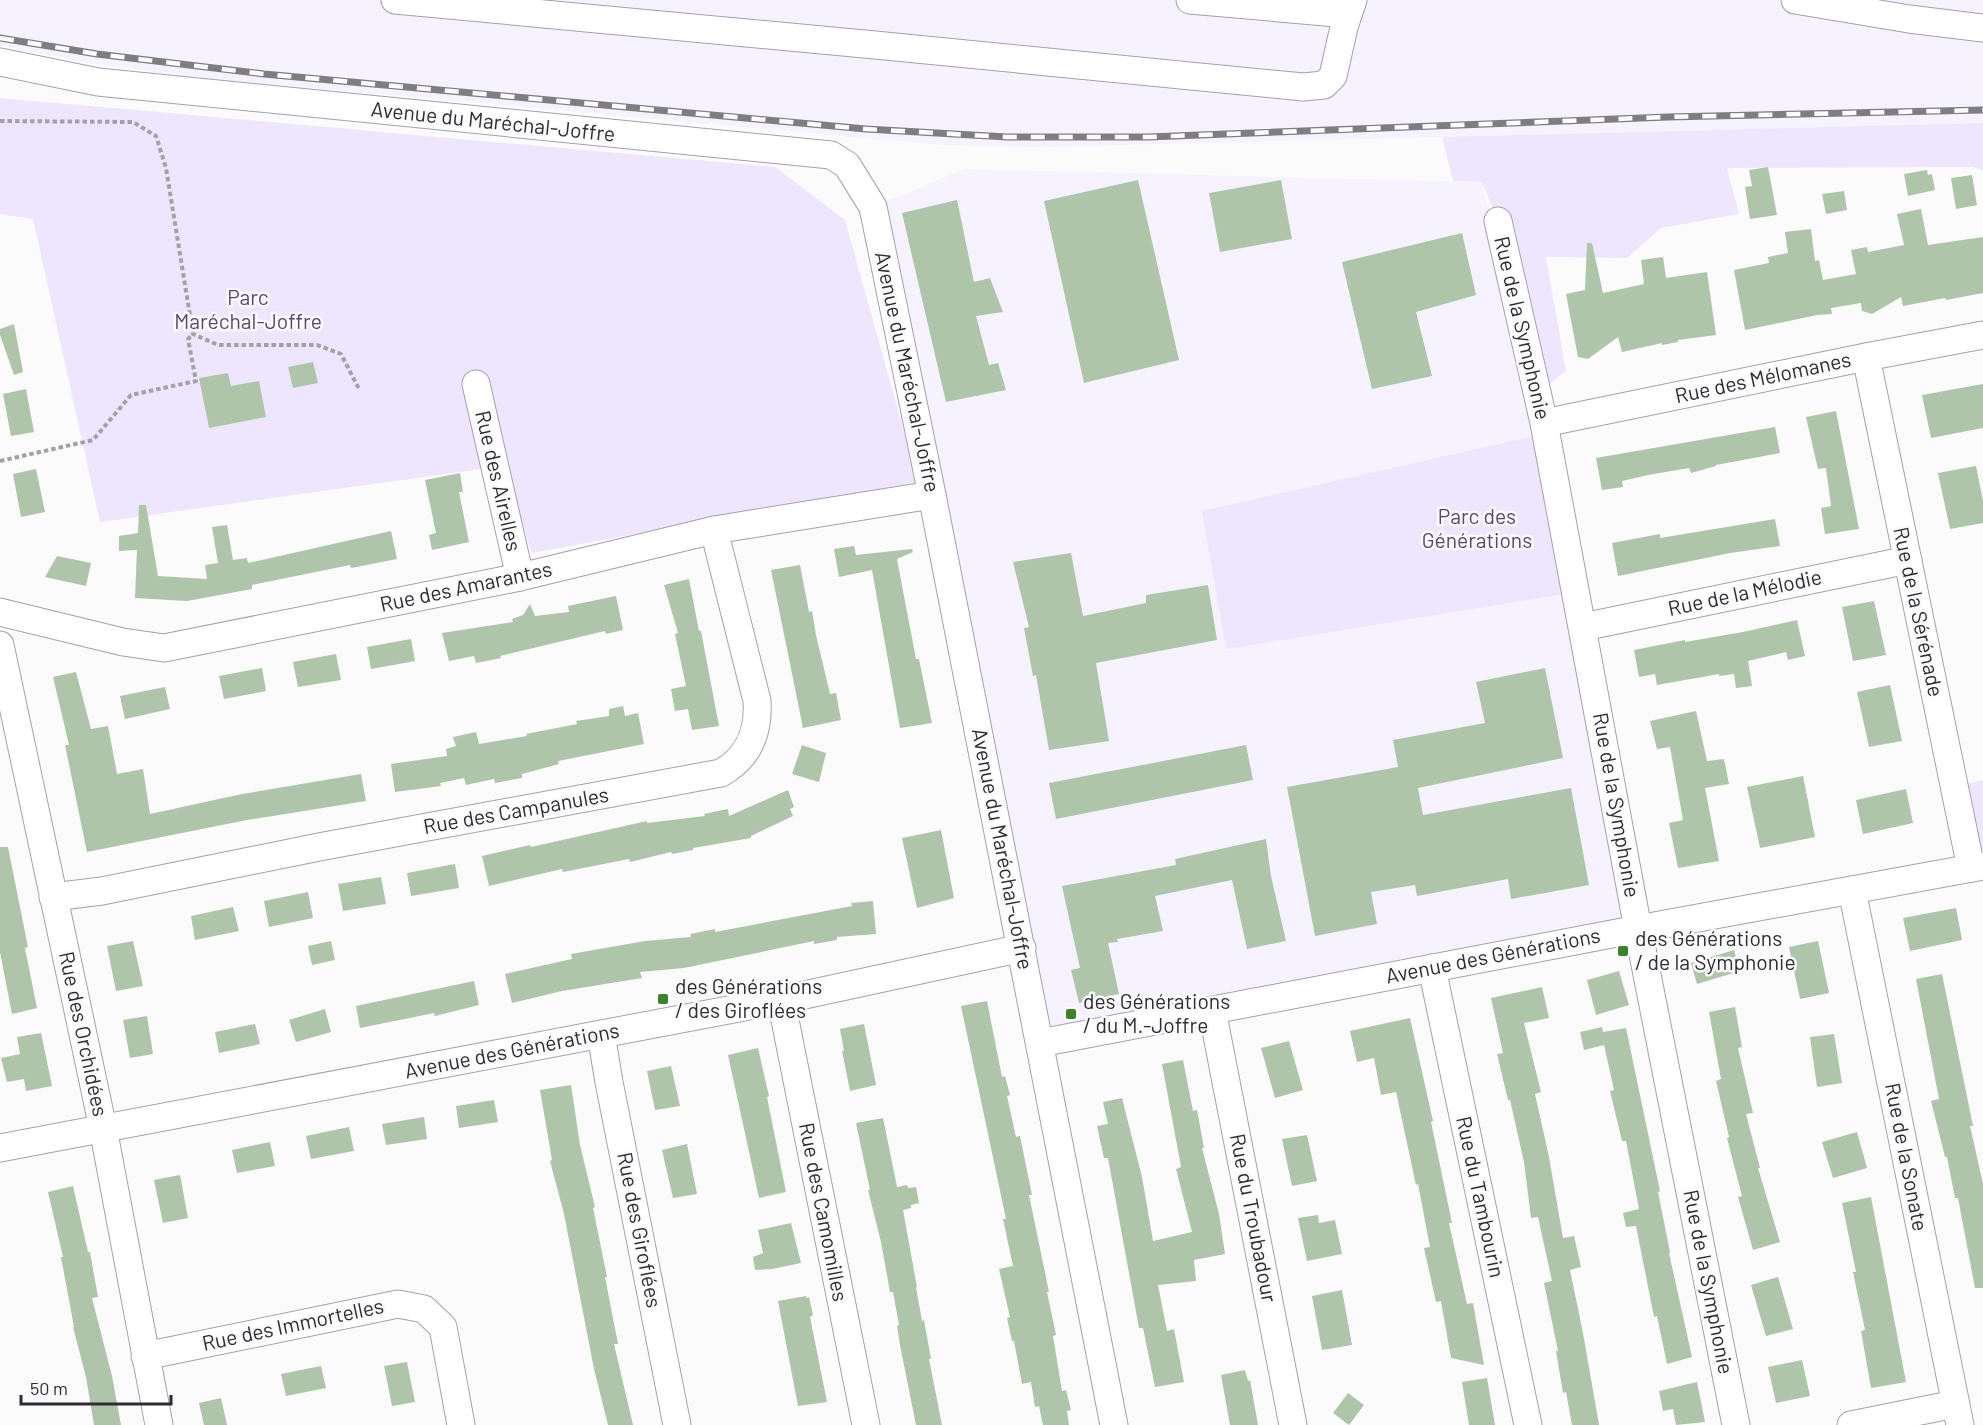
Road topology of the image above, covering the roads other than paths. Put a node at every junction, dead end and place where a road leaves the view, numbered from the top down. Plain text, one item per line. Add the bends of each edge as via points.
1 (395, 0) edge
2 (1190, 0) edge
3 (1795, 0) edge
4 (1351, 7) edge
5 (1983, 28) edge
6 (0, 62) edge
7 (1498, 220) dead end
8 (1983, 335) edge
9 (1866, 357) junction
10 (476, 384) dead end
11 (1544, 423) junction
12 (932, 495) junction
13 (714, 530) junction
14 (1908, 560) junction
15 (520, 577) junction
16 (0, 612) edge
17 (1583, 627) junction
18 (0, 645) edge
19 (1977, 867) edge
20 (1852, 890) junction
21 (53, 897) junction
22 (1638, 929) junction
23 (1022, 948) junction
24 (1432, 968) junction
25 (781, 1000) junction
26 (1212, 1010) junction
27 (601, 1034) junction
28 (1040, 1043) junction
29 (103, 1128) junction
30 (0, 1148) edge
31 (145, 1356) junction
32 (1958, 1414) edge
33 (159, 1425) edge
34 (460, 1425) edge
35 (677, 1425) edge
36 (866, 1425) edge
37 (1114, 1425) edge
38 (1293, 1425) edge
39 (1528, 1425) edge
40 (1736, 1425) edge
41 (1851, 1425) edge

1 - 4 street via 1303,87 1324,85 1335,74
2 - 4 street
3 - 5 street
6 - 12 street, Avenue du Maréchal-Joffre via 98,82 831,155 847,165 873,207
7 - 11 street, Rue de la Symphonie
8 - 9 street, Rue des Mélomanes
9 - 11 street, Rue des Mélomanes
9 - 14 street, Rue de la Sérénade
10 - 15 street, Rue des Airelles
11 - 17 street, Rue de la Symphonie
12 - 13 street, Rue des Amarantes
12 - 23 street, Avenue du Maréchal-Joffre
13 - 15 street, Rue des Amarantes
13 - 21 street, Rue des Campanules via 758,701 752,743 733,766 721,773 102,891
14 - 17 street, Rue de la Mélodie
14 - 19 street, Rue de la Sérénade
15 - 16 street, Rue des Amarantes via 164,648
17 - 22 street, Rue de la Symphonie
18 - 21 street, Rue des Orchidées
19 - 20 street, Avenue des Générations
20 - 22 street, Avenue des Générations
20 - 32 street, Rue de la Sonate
21 - 29 street, Rue des Orchidées
22 - 24 street, Avenue des Générations
22 - 40 street, Rue de la Symphonie
23 - 25 street, Avenue des Générations
23 - 28 street, Avenue du Maréchal-Joffre
24 - 26 street, Avenue des Générations
24 - 39 street, Rue du Tambourin
25 - 27 street, Avenue des Générations
25 - 36 street, Rue des Camomilles
26 - 28 street, Avenue des Générations
26 - 38 street, Rue du Troubadour
27 - 29 street, Avenue des Générations
27 - 35 street, Rue des Giroflées
28 - 37 street, Avenue du Maréchal-Joffre
29 - 30 street, Avenue des Générations
29 - 31 street, Rue des Orchidées
31 - 33 street, Rue des Orchidées
31 - 34 street, Rue des Immortelles via 398,1304 424,1310 442,1327
32 - 41 street

